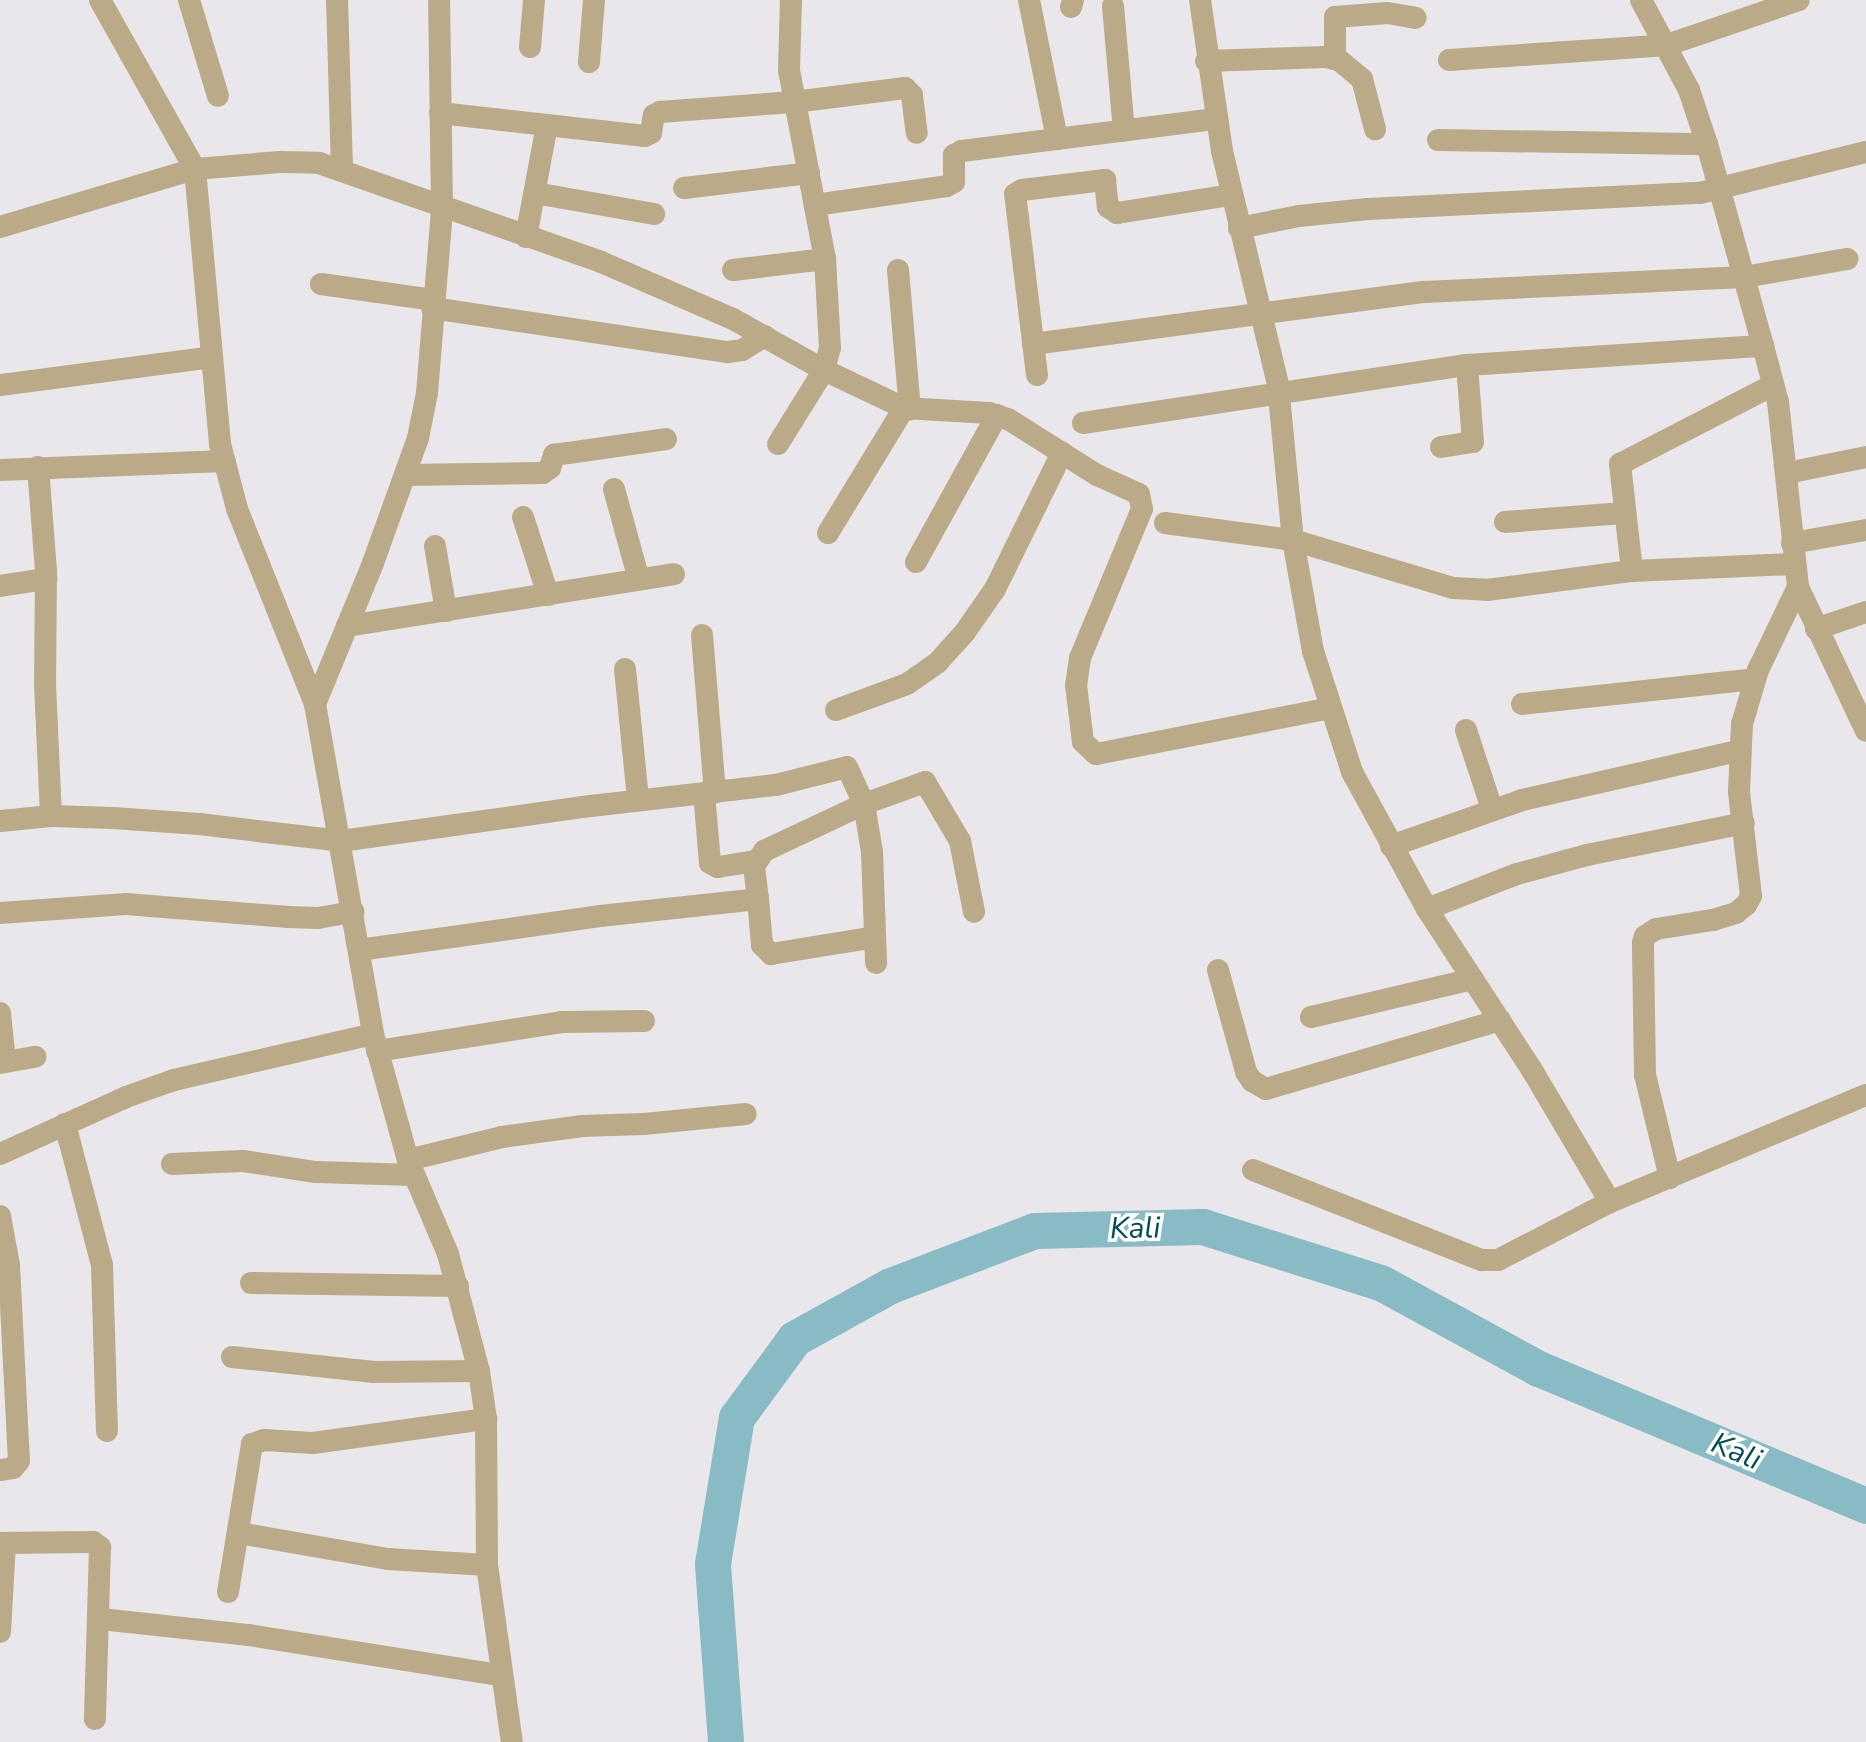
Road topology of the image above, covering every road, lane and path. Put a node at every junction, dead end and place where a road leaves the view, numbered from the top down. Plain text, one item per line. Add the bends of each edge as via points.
1 (100, 0) edge
2 (189, 0) edge
3 (337, 0) edge
4 (439, 0) edge
5 (534, 0) edge
6 (594, 0) edge
7 (1029, 0) edge
8 (1200, 0) edge
9 (1799, 0) edge
10 (796, 1) edge
11 (1651, 4) edge
12 (1113, 6) dead end
13 (1416, 18) dead end
14 (1667, 45) junction
15 (530, 47) dead end
16 (1335, 59) junction
17 (1449, 60) dead end
18 (1206, 61) junction
19 (589, 62) dead end
20 (218, 96) dead end
21 (794, 102) junction
22 (440, 113) junction
23 (1216, 119) junction
24 (547, 125) junction
25 (1375, 129) dead end
26 (1124, 131) junction
27 (917, 133) dead end
28 (1057, 139) junction
29 (1438, 140) dead end
30 (1707, 144) junction
31 (1866, 152) edge
32 (195, 169) junction
33 (342, 169) junction
34 (809, 173) junction
35 (684, 188) dead end
36 (1720, 190) junction
37 (535, 193) junction
38 (1231, 195) junction
39 (815, 205) junction
40 (442, 209) junction
41 (654, 214) dead end
42 (0, 227) edge
43 (1239, 228) junction
44 (526, 237) junction
45 (825, 259) junction
46 (1847, 259) dead end
47 (733, 270) dead end
48 (898, 270) dead end
49 (1744, 277) junction
50 (321, 284) dead end
51 (433, 304) junction
52 (1262, 312) junction
53 (765, 336) junction
54 (1033, 344) junction
55 (1763, 346) junction
56 (212, 357) junction
57 (1467, 365) junction
58 (824, 370) junction
59 (1037, 375) dead end
60 (0, 385) edge
61 (1773, 385) junction
62 (1278, 392) junction
63 (907, 408) junction
64 (997, 415) junction
65 (1083, 423) dead end
66 (666, 439) dead end
67 (778, 444) dead end
68 (1441, 447) dead end
69 (1062, 453) junction
70 (1866, 457) edge
71 (225, 461) junction
72 (38, 467) junction
73 (0, 470) edge
74 (1787, 473) junction
75 (405, 475) junction
76 (614, 489) dead end
77 (1624, 513) junction
78 (523, 517) dead end
79 (1505, 522) dead end
80 (1165, 523) dead end
81 (1866, 530) edge
82 (828, 533) dead end
83 (1293, 540) junction
84 (435, 546) dead end
85 (1792, 553) junction
86 (916, 562) dead end
87 (1632, 571) junction
88 (674, 574) dead end
89 (46, 579) junction
90 (639, 580) junction
91 (0, 586) edge
92 (1798, 587) junction
93 (548, 595) junction
94 (446, 611) junction
95 (1866, 612) edge
96 (347, 626) junction
97 (1816, 629) junction
98 (702, 635) dead end
99 (625, 669) dead end
100 (1755, 679) junction
101 (315, 704) junction
102 (1522, 704) dead end
103 (1330, 708) junction
104 (836, 710) dead end
105 (1864, 719) edge
106 (1466, 730) dead end
107 (1738, 751) junction
108 (709, 792) junction
109 (638, 800) junction
110 (864, 804) junction
111 (1492, 809) junction
112 (51, 816) junction
113 (0, 821) edge
114 (1744, 823) junction
115 (341, 841) junction
116 (1391, 846) junction
117 (755, 861) junction
118 (758, 899) junction
119 (1427, 909) junction
120 (353, 912) junction
121 (974, 912) dead end
122 (0, 913) edge
123 (875, 937) junction
124 (359, 950) junction
125 (876, 963) dead end
126 (1218, 970) dead end
127 (1473, 979) junction
128 (0, 1013) edge
129 (1311, 1017) dead end
130 (1500, 1020) junction
131 (644, 1021) dead end
132 (375, 1042) junction
133 (35, 1057) dead end
134 (2, 1063) edge
135 (1866, 1095) edge
136 (746, 1114) dead end
137 (65, 1124) junction
138 (0, 1154) edge
139 (172, 1164) dead end
140 (411, 1167) junction
141 (1253, 1170) dead end
142 (1670, 1178) junction
143 (1610, 1202) junction
144 (0, 1216) edge
145 (251, 1283) dead end
146 (458, 1286) junction
147 (232, 1357) dead end
148 (479, 1371) junction
149 (486, 1419) junction
150 (107, 1431) dead end
151 (0, 1470) edge
152 (239, 1533) junction
153 (2, 1543) edge
154 (487, 1565) junction
155 (228, 1592) dead end
156 (101, 1619) junction
157 (0, 1632) edge
158 (500, 1675) junction
159 (95, 1719) dead end
160 (512, 1742) edge

1 - 32 street
2 - 20 street
3 - 33 street
4 - 22 street
5 - 15 street
6 - 19 street
7 - 28 street
8 - 18 street
9 - 14 street
10 - 21 street via 789,71
11 - 14 street
12 - 26 street
13 - 16 street via 1388,13 1335,17
14 - 17 street
14 - 30 street
16 - 18 street
16 - 25 street via 1362,79
18 - 23 street
21 - 24 street via 660,112 645,136
21 - 27 street via 908,89
21 - 34 street
22 - 24 street
22 - 40 street
23 - 26 street
23 - 38 street
24 - 37 street
26 - 28 street
28 - 39 street via 957,152 952,159 954,182 947,186
29 - 30 street
30 - 36 street
31 - 36 street
32 - 33 street via 280,162
32 - 42 street
32 - 56 street
33 - 40 street
34 - 35 street
34 - 39 street
36 - 43 street via 1368,209
36 - 49 street
37 - 41 street
37 - 44 street
38 - 43 street
38 - 54 street via 1117,213 1108,207 1105,180 1018,192
39 - 45 street
40 - 44 street
40 - 51 street
43 - 52 street
44 - 53 street via 601,262
45 - 47 street
45 - 58 street via 830,348
46 - 49 street
48 - 63 street
49 - 52 street via 1425,292
49 - 55 street
50 - 51 street
51 - 53 street via 728,352 752,346
51 - 75 street via 427,393
52 - 54 street
52 - 62 street
53 - 58 street
54 - 59 street
55 - 57 street
55 - 61 street
56 - 60 street
56 - 71 street
57 - 62 street
57 - 68 street via 1473,442
58 - 63 street
58 - 67 street
61 - 74 street
61 - 77 street via 1625,459 1618,470
62 - 65 street
62 - 83 street
63 - 64 street
63 - 82 street
64 - 69 street
64 - 86 street
66 - 75 street via 554,455 543,473
69 - 103 street via 1097,475 1131,487 1143,502 1080,658 1076,685 1088,749 1107,754
69 - 104 street via 995,589 965,632 938,662 907,684
70 - 74 street
71 - 72 street
71 - 101 street via 237,509
72 - 73 street
72 - 89 street
74 - 85 street
75 - 96 street
76 - 90 street
77 - 79 street
77 - 87 street
78 - 93 street
80 - 83 street
81 - 85 street
83 - 87 street via 1453,588 1487,590
83 - 103 street via 1310,637
84 - 94 street
85 - 87 street
85 - 92 street
88 - 90 street
89 - 91 street
89 - 112 street
90 - 93 street
92 - 97 street
92 - 100 street
93 - 94 street
94 - 96 street
95 - 97 street
96 - 101 street
97 - 105 street
98 - 108 street
99 - 109 street
100 - 102 street
100 - 107 street
101 - 115 street
103 - 116 street via 1352,772
106 - 111 street
107 - 111 street
107 - 114 street
108 - 109 street
108 - 110 street via 776,785 847,767
108 - 117 street via 710,863 718,867
109 - 115 street
110 - 117 street via 764,851
110 - 121 street via 925,782 960,841
110 - 123 street via 872,852
111 - 116 street
112 - 113 street
112 - 115 street via 199,824
114 - 119 street via 1587,855 1517,874
114 - 142 street via 1752,883 1746,905 1713,920 1649,931 1643,943 1645,1075
115 - 120 street
116 - 119 street
117 - 118 street
118 - 123 street via 762,945 771,954
118 - 124 street
119 - 127 street
120 - 122 street via 303,917 126,904
120 - 124 street
123 - 125 street
124 - 132 street
126 - 130 street via 1246,1072 1266,1089
127 - 129 street
127 - 130 street
128 - 134 street
130 - 143 street
131 - 132 street via 562,1022
132 - 137 street via 174,1080
132 - 140 street
133 - 134 street
135 - 142 street
136 - 140 street via 502,1137
137 - 138 street
137 - 150 street via 102,1265
139 - 140 street via 243,1161 328,1173
140 - 146 street
141 - 143 street via 1482,1260 1498,1260
142 - 143 street
144 - 151 street via 9,1265 19,1461
145 - 146 street
146 - 148 street
147 - 148 street via 374,1372
148 - 149 street
149 - 152 street via 313,1443 252,1444
149 - 154 street
152 - 154 street via 388,1559
152 - 155 street
153 - 156 street via 98,1545
153 - 157 street
154 - 158 street
156 - 158 street via 249,1635
156 - 159 street
158 - 160 street

